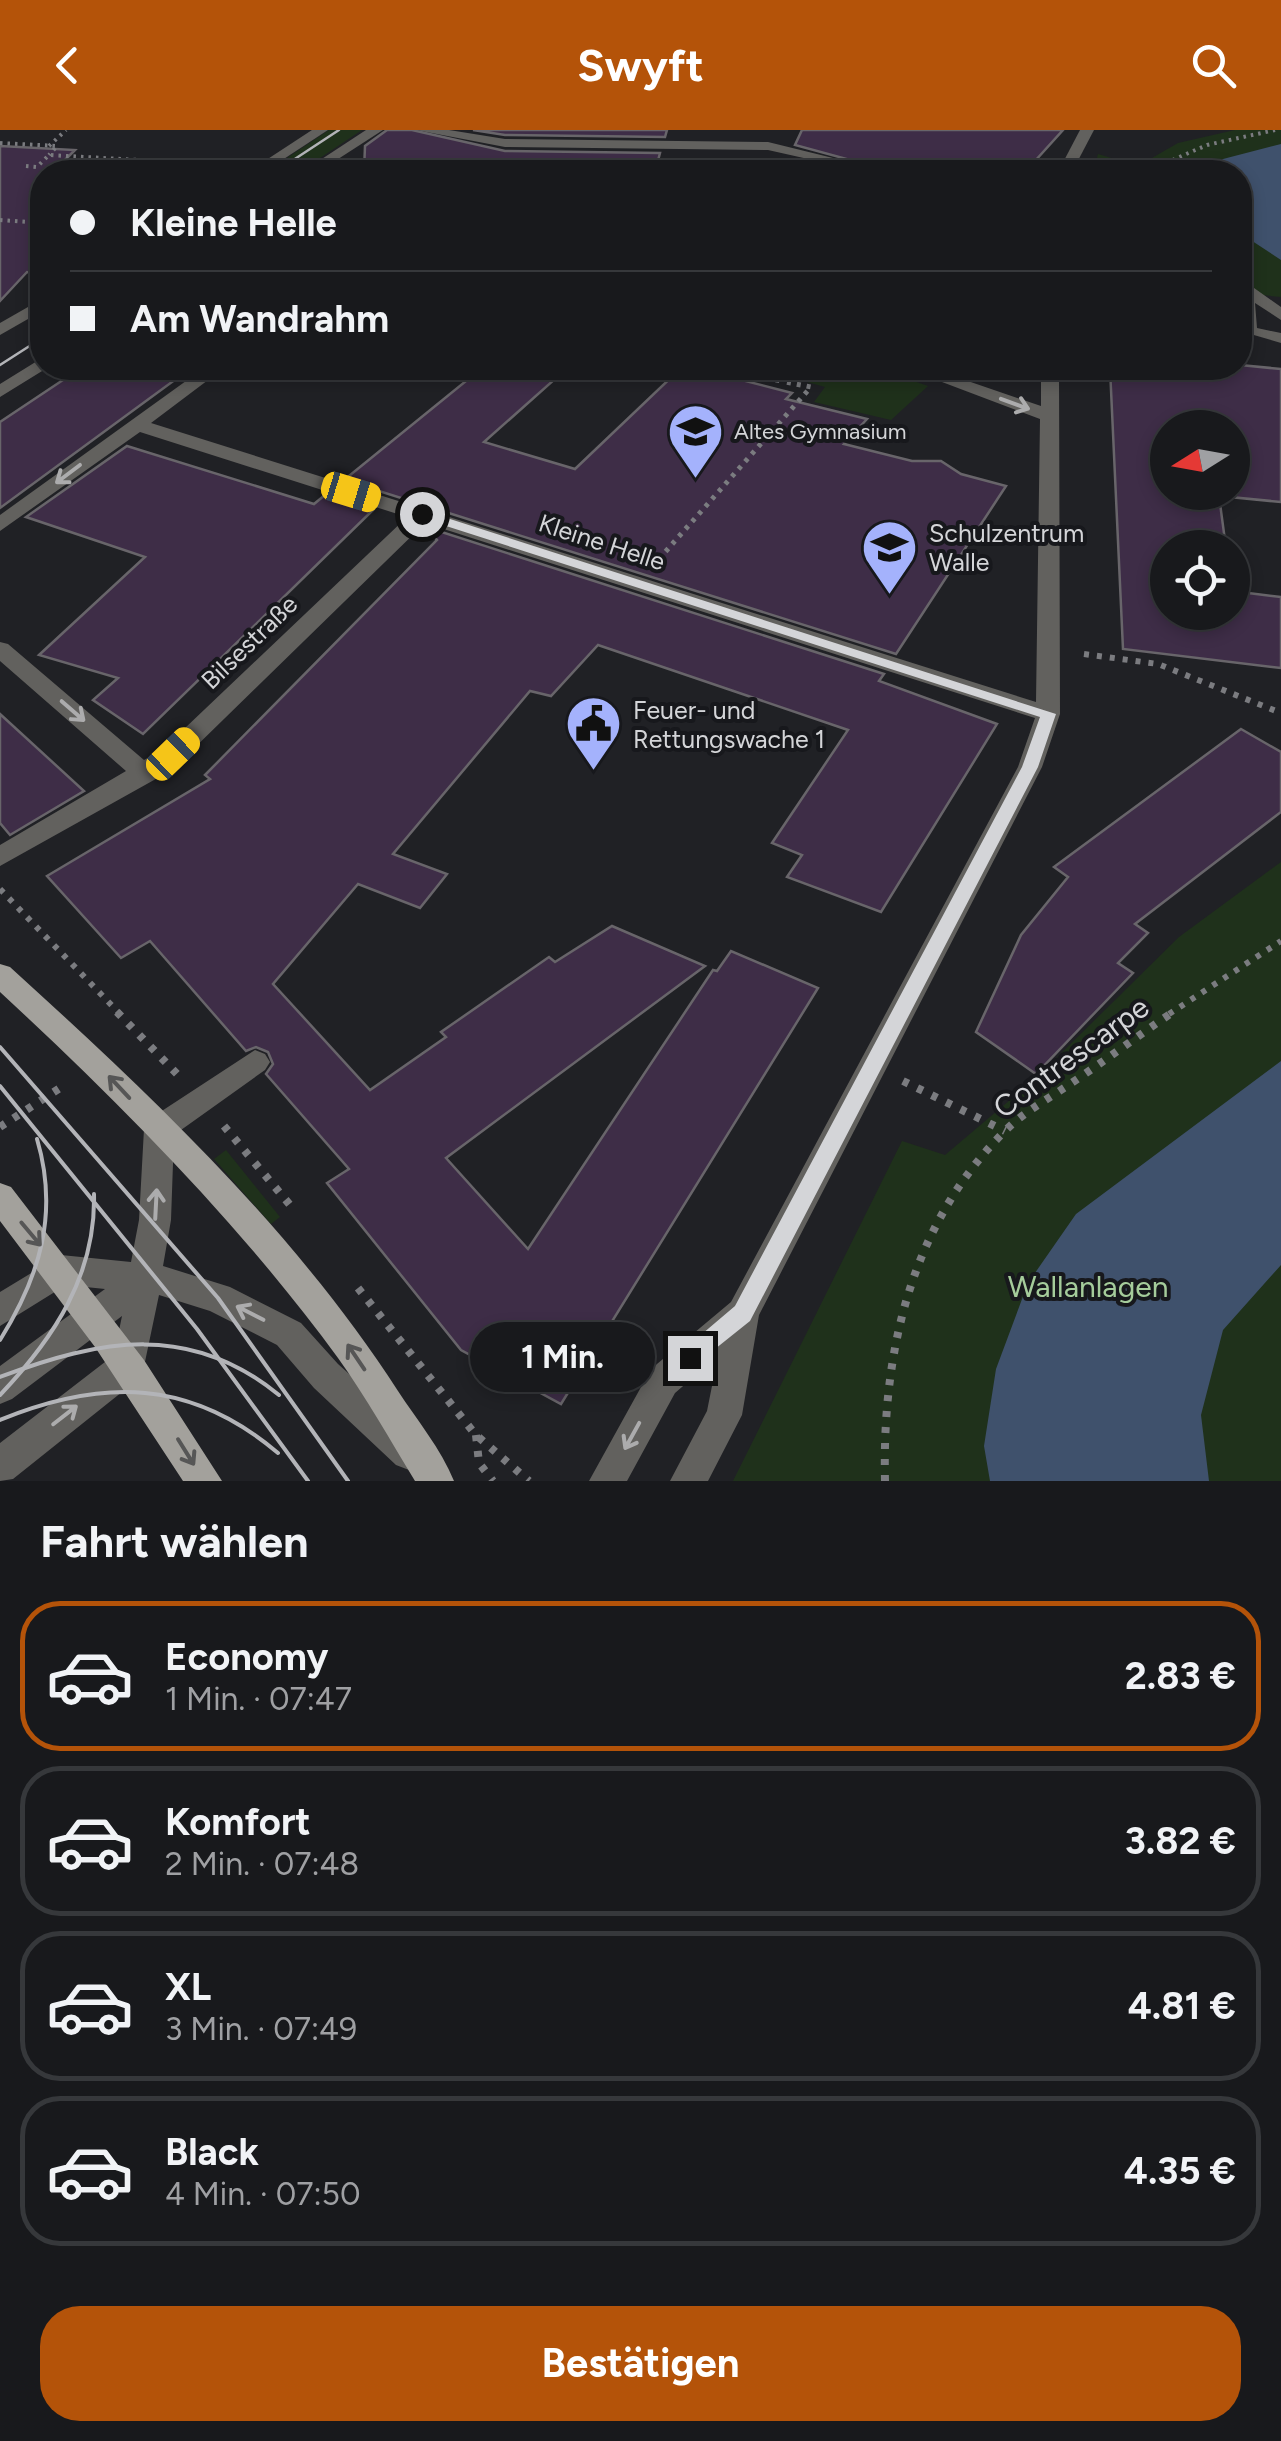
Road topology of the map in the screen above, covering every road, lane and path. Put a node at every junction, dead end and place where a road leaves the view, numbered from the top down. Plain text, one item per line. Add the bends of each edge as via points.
1 (66, 130) edge
2 (321, 130) edge
3 (376, 130) edge
4 (423, 130) edge
5 (1087, 130) edge
6 (1275, 130) edge
7 (0, 143) edge
8 (49, 146) junction
9 (119, 150) dead end
10 (192, 154) dead end
11 (49, 155) junction
12 (111, 158) junction
13 (44, 160) edge
14 (148, 160) edge
15 (188, 160) edge
16 (275, 160) edge
17 (328, 160) edge
18 (830, 160) edge
19 (1071, 160) edge
20 (1166, 160) edge
21 (26, 166) dead end
22 (30, 166) edge
23 (0, 220) edge
24 (30, 222) edge
25 (1252, 294) edge
26 (30, 311) edge
27 (1281, 315) edge
28 (0, 330) edge
29 (1252, 332) edge
30 (1281, 338) edge
31 (30, 371) edge
32 (198, 380) edge
33 (776, 380) edge
34 (948, 380) edge
35 (1050, 380) edge
36 (784, 382) joint
37 (0, 392) edge
38 (1050, 416) junction
39 (138, 425) junction
40 (422, 514) junction
41 (0, 525) edge
42 (638, 583) junction
43 (0, 649) edge
44 (1048, 652) junction
45 (1281, 712) edge
46 (1048, 714) junction
47 (145, 774) junction
48 (0, 857) edge
49 (1281, 941) edge
50 (0, 976) edge
51 (255, 1062) dead end
52 (872, 1067) junction
53 (159, 1129) junction
54 (1005, 1131) junction
55 (0, 1198) edge
56 (61, 1270) junction
57 (146, 1278) junction
58 (0, 1311) edge
59 (742, 1314) junction
60 (95, 1316) junction
61 (130, 1364) junction
62 (0, 1387) edge
63 (0, 1466) edge
64 (432, 1475) edge
65 (204, 1481) edge
66 (493, 1481) edge
67 (530, 1481) edge
68 (608, 1481) edge
69 (688, 1481) edge
70 (884, 1481) edge

1 - 8 path
2 - 16 street
3 - 17 street
4 - 18 street via 505,144 768,146
5 - 19 street
6 - 20 path
7 - 8 path
8 - 11 path via 57,146
9 - 12 path
10 - 15 path
11 - 12 path
11 - 13 path
12 - 14 path
21 - 22 path
23 - 24 path
25 - 27 street
26 - 28 street
29 - 30 street
31 - 37 street
32 - 39 street
33 - 36 path
34 -> 38 street
35 - 38 street
36 - 42 path via 811,387
38 - 44 street
39 - 40 street, Kleine Helle
39 -> 41 street
40 - 42 street, Kleine Helle
40 - 47 street, Bilsestraße
42 - 46 street, Kleine Helle
43 -> 47 street
44 - 45 path via 1158,664
44 - 46 street
46 - 52 street via 1030,767
47 - 48 street, Bilsestraße
49 - 54 path, Contrescarpe
53 -> 50 main road
51 - 53 street
52 - 54 path
52 - 59 street
57 -> 53 street
64 -> 53 main road via 351,1348 264,1239
54 - 70 path, Contrescarpe via 946,1204 918,1262 886,1390
55 -> 56 main road
56 - 57 street
56 - 58 street
56 - 60 main road
57 - 60 street
57 - 61 street
64 -> 57 street via 288,1334 218,1298
59 -> 68 street via 663,1381
59 - 69 street via 724,1415
60 - 61 main road
60 - 62 street
63 -> 61 street
61 -> 65 main road
66 - 67 path via 479,1462 476,1434

